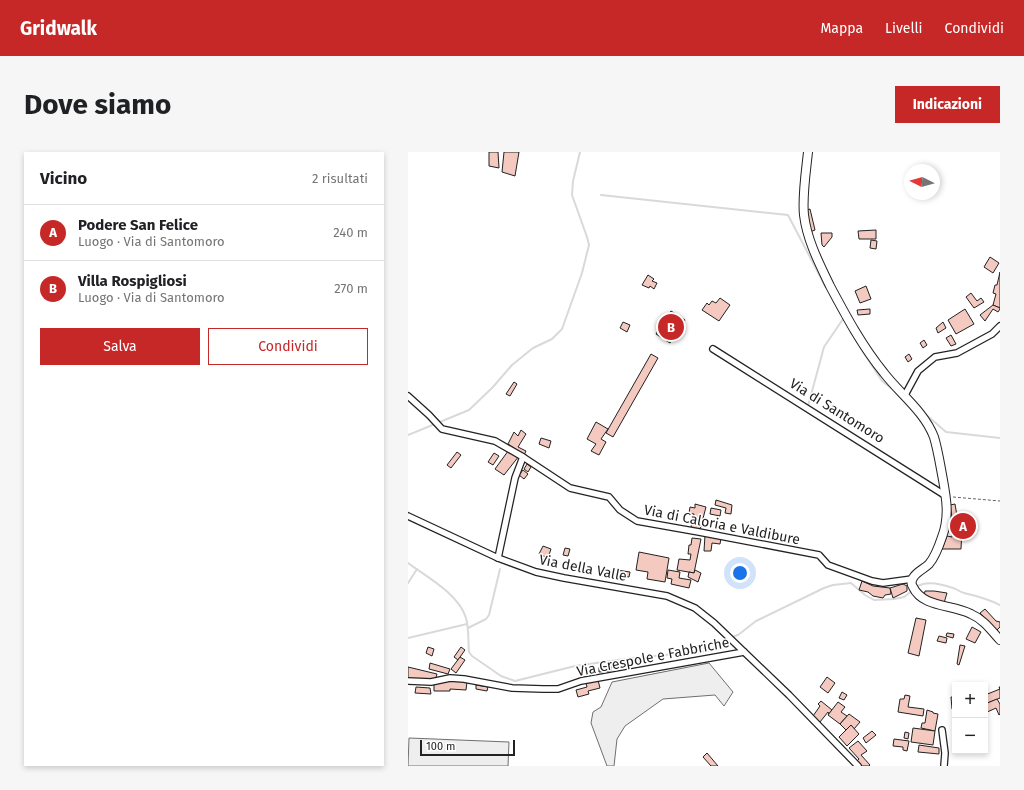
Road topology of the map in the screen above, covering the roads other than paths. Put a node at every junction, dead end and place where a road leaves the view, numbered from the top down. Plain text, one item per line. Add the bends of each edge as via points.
1 (808, 152) edge
2 (1000, 326) edge
3 (713, 349) dead end
4 (905, 395) junction
5 (408, 396) edge
6 (523, 457) junction
7 (946, 496) junction
8 (408, 516) edge
9 (498, 558) junction
10 (914, 587) junction
11 (1000, 640) edge
12 (744, 652) junction
13 (408, 681) edge
14 (942, 730) dead end
15 (858, 766) edge
16 (944, 766) edge

1 - 4 main road via 804,215 813,250 839,304 871,357
2 - 4 street via 992,334 957,353 935,357 918,371
3 - 7 street, Via di Santomoro
4 - 7 main road via 934,437
5 - 6 street, Via di Caloria e Valdibure via 442,429 495,441
6 - 9 street via 515,478
6 - 10 street, Via di Caloria e Valdibure via 570,488 609,497 620,510 637,521 819,555 828,565 872,581
7 - 10 main road via 946,527 942,539 931,562 914,576
8 - 9 street, Via della Valle
9 - 12 street, Via della Valle via 547,575 676,598 698,610
10 - 11 main road via 930,602 978,617
12 - 13 street, Via Crespole e Fabbriche via 581,681 558,689 512,688 450,678 431,682
12 - 15 street, Via Crespole e Fabbriche
14 - 16 street

